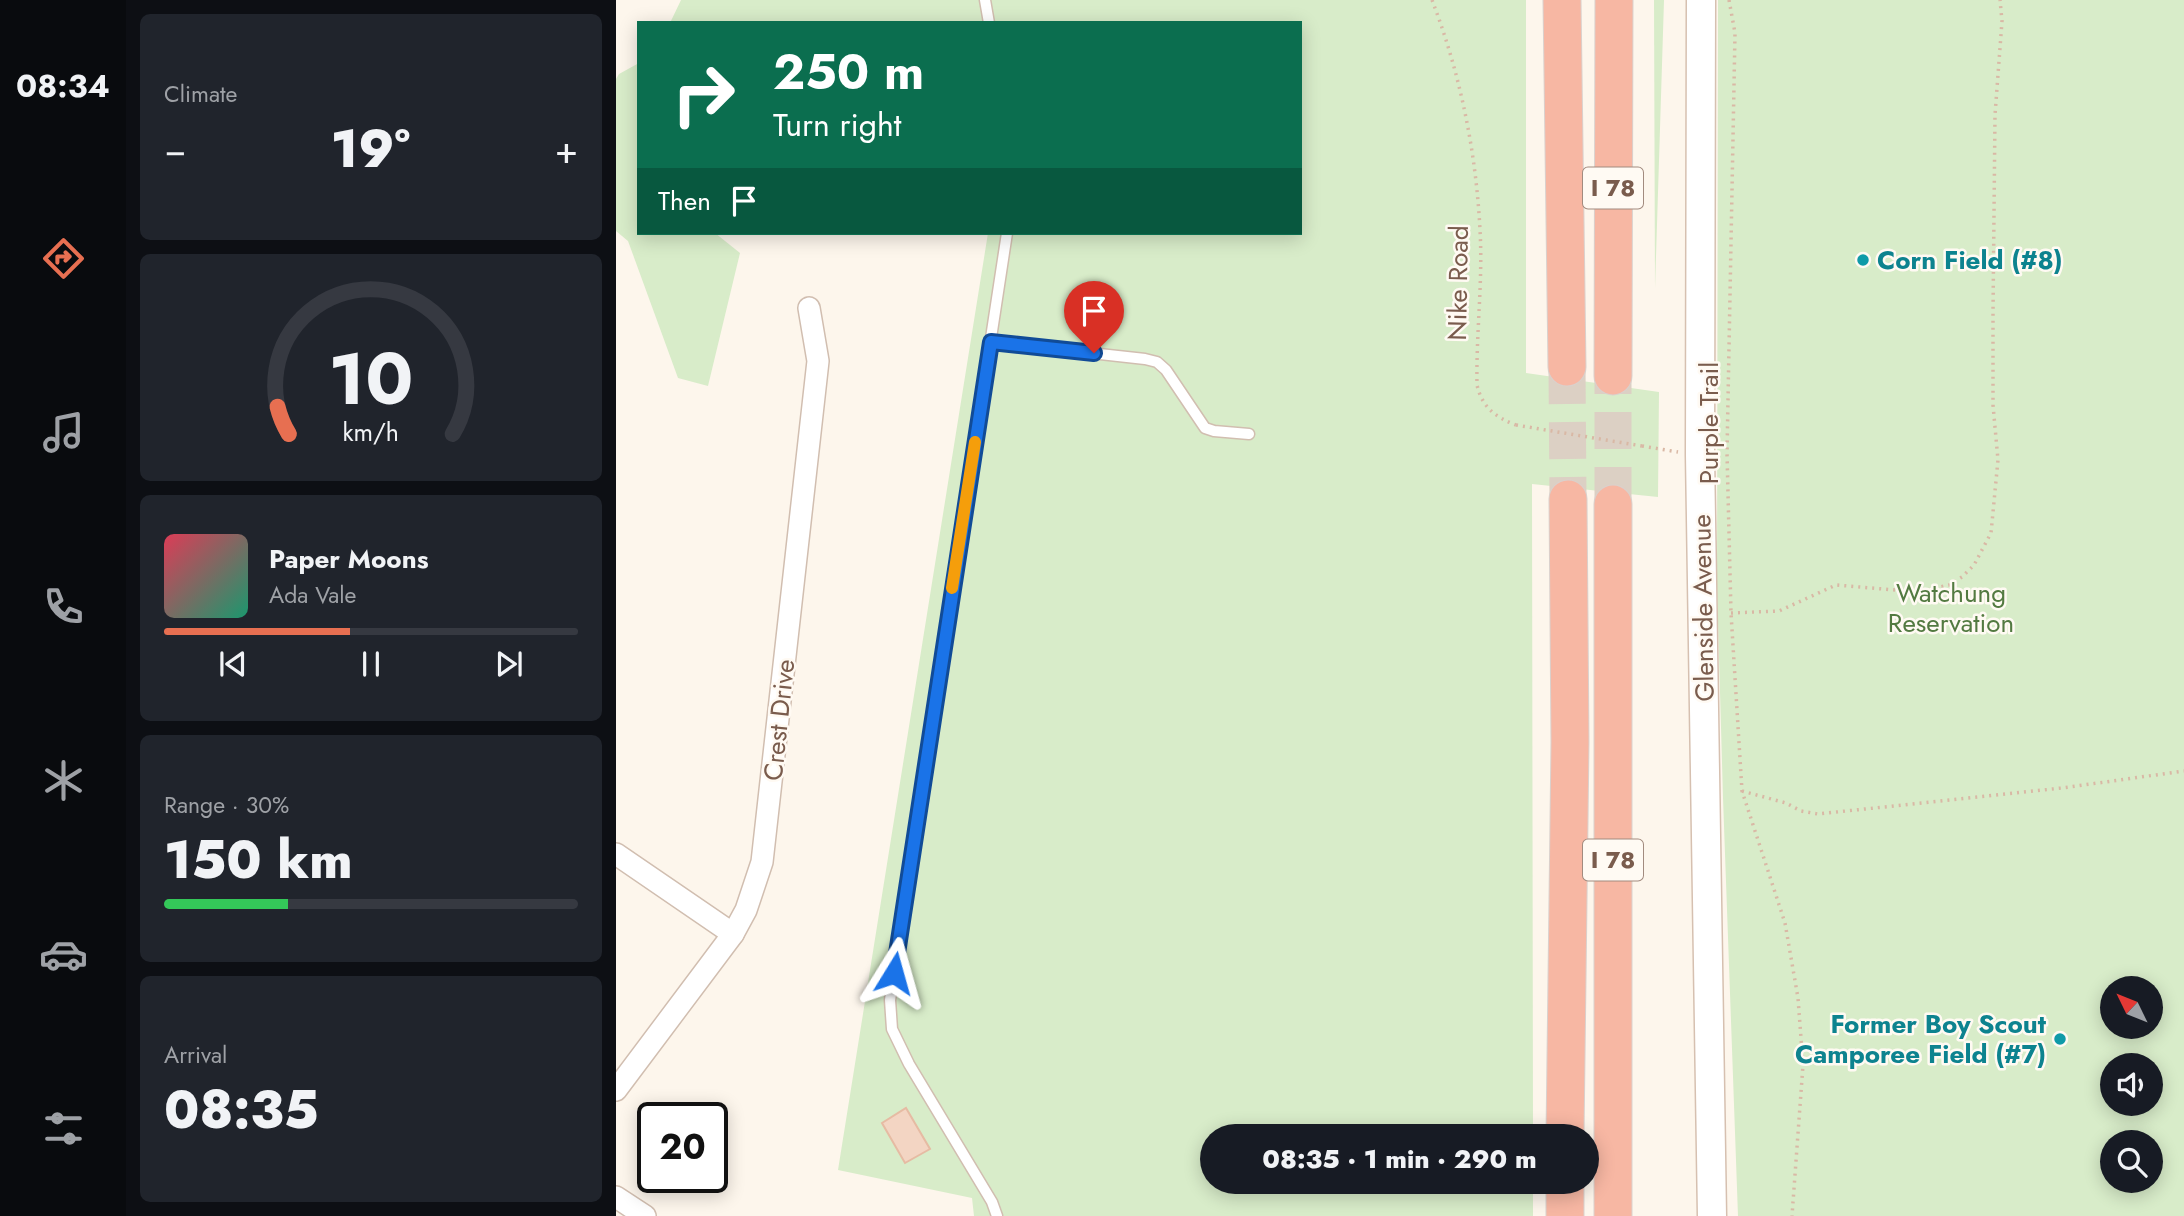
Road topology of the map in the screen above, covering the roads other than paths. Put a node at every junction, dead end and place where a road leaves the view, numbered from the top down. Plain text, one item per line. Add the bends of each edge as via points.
1 (985, 0) edge
2 (1562, 0) edge
3 (1614, 0) edge
4 (1702, 0) edge
5 (989, 21) edge
6 (1007, 235) edge
7 (809, 308) dead end
8 (991, 342) junction
9 (1567, 367) tunnel mouth
10 (1613, 376) tunnel mouth
11 (1249, 434) dead end
12 (1568, 499) tunnel mouth
13 (1613, 504) tunnel mouth
14 (616, 853) edge
15 (733, 934) junction
16 (616, 1090) edge
17 (1565, 1124) edge
18 (1565, 1194) edge
19 (616, 1197) edge
20 (645, 1216) edge
21 (997, 1216) edge
22 (1565, 1216) edge
23 (1613, 1216) edge
24 (1712, 1216) edge

1 - 5 lane
2 - 9 highway, I 78
3 - 10 highway, I 78
4 - 24 main road, Glenside Avenue via 1700,456
6 - 8 lane
7 - 15 street, Crest Drive via 818,361 771,794 762,862
8 - 11 lane via 1157,362 1205,428
8 - 21 lane via 890,1000 892,1029 909,1064
12 - 17 highway, I 78
13 - 23 highway, I 78
14 - 15 street
15 - 16 street, Crest Drive
18 - 22 highway
19 - 20 street

